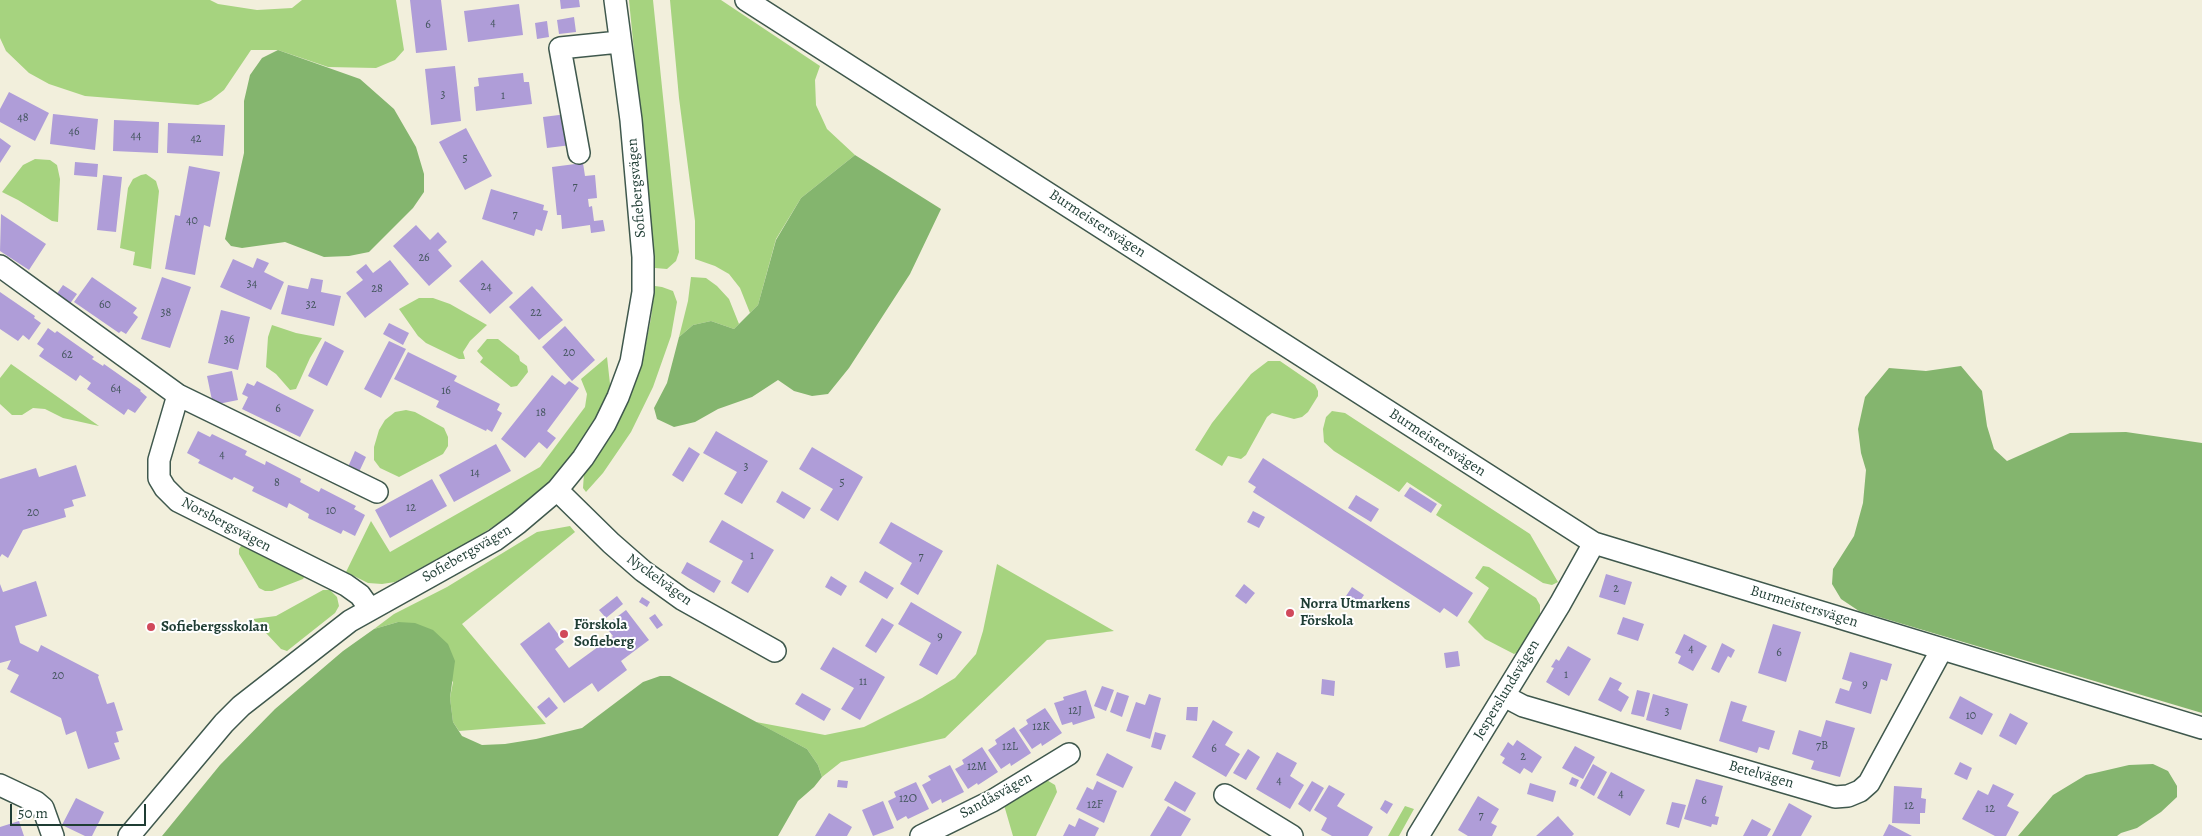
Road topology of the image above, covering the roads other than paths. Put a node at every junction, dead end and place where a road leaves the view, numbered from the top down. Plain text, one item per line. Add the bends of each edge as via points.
1 (615, 0) edge
2 (746, 0) edge
3 (619, 42) junction
4 (579, 153) dead end
5 (0, 266) edge
6 (178, 395) junction
7 (557, 490) junction
8 (377, 492) dead end
9 (1594, 543) junction
10 (370, 609) junction
11 (1942, 649) junction
12 (776, 651) dead end
13 (1504, 696) junction
14 (2202, 728) edge
15 (1070, 754) dead end
16 (0, 785) edge
17 (1225, 795) dead end
18 (54, 836) edge
19 (129, 836) edge
20 (921, 836) edge
21 (1292, 836) edge
22 (1418, 836) edge

1 - 3 street, Sofiebergsvägen
2 - 9 street, Burmeistersvägen
3 - 4 street via 560,48
3 - 7 street, Sofiebergsvägen via 643,257 639,324 631,362 610,415 583,458
5 - 6 street
6 - 8 street
6 - 10 street, Norsbergsvägen via 159,460 159,478 165,488 178,501 346,585 360,595
7 - 10 street, Sofiebergsvägen via 495,540
7 - 12 street, Nyckelvägen via 643,571 682,598
9 - 11 street, Burmeistersvägen
9 - 13 street, Jesperslundsvägen
10 - 19 street, Sofiebergsvägen via 312,650 230,717
11 - 13 street, Betelvägen via 1869,783 1848,796 1835,797 1522,706
11 - 14 street, Burmeistersvägen
13 - 22 street, Jesperslundsvägen
15 - 20 street, Sandåsvägen via 992,802
16 - 18 street via 36,802
17 - 21 street

